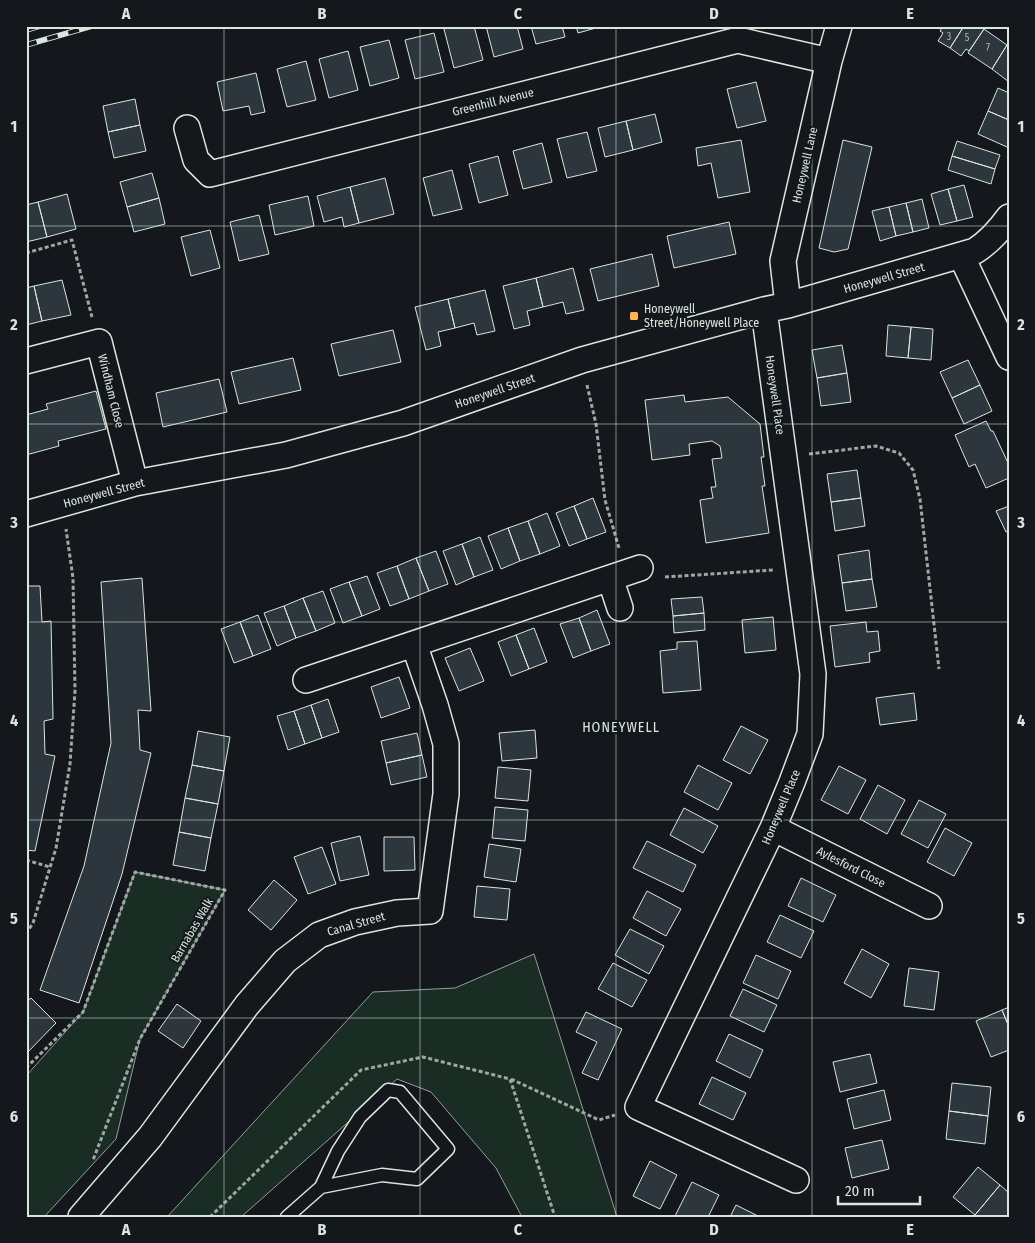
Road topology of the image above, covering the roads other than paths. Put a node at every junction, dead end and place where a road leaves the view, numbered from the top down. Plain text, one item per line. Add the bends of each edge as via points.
1 (839, 26) edge
2 (829, 61) junction
3 (187, 128) dead end
4 (1009, 217) edge
5 (961, 255) junction
6 (776, 308) junction
7 (1009, 357) edge
8 (26, 360) edge
9 (135, 483) junction
10 (26, 514) edge
11 (620, 608) dead end
12 (414, 644) junction
13 (306, 680) dead end
14 (774, 828) junction
15 (929, 906) dead end
16 (796, 1180) dead end
17 (321, 1187) junction
18 (81, 1217) edge
19 (287, 1217) edge

1 - 2 street, Honeywell Lane
2 - 3 street, Greenhill Avenue via 738,40 210,174 196,160
2 - 6 street, Honeywell Lane via 783,261
4 - 5 street, Honeywell Street via 985,245
5 - 6 street, Honeywell Street
5 - 7 street
6 - 9 street, Honeywell Street via 582,360 395,426 286,455
6 - 14 street, Honeywell Place via 784,457 813,674 810,734
8 - 9 street, Windham Close via 99,342
9 - 10 street, Honeywell Street
11 - 12 street via 626,573
12 - 13 street
12 - 18 street, Canal Street via 446,744 446,794 430,912 397,913 356,922 319,935 285,961 247,1006 150,1137
14 - 15 street, Aylesford Close
14 - 16 street, Honeywell Place via 638,1107
17 - 17 lane via 338,1151 360,1117 388,1090 400,1092 448,1149 417,1180 382,1175
17 - 19 lane

